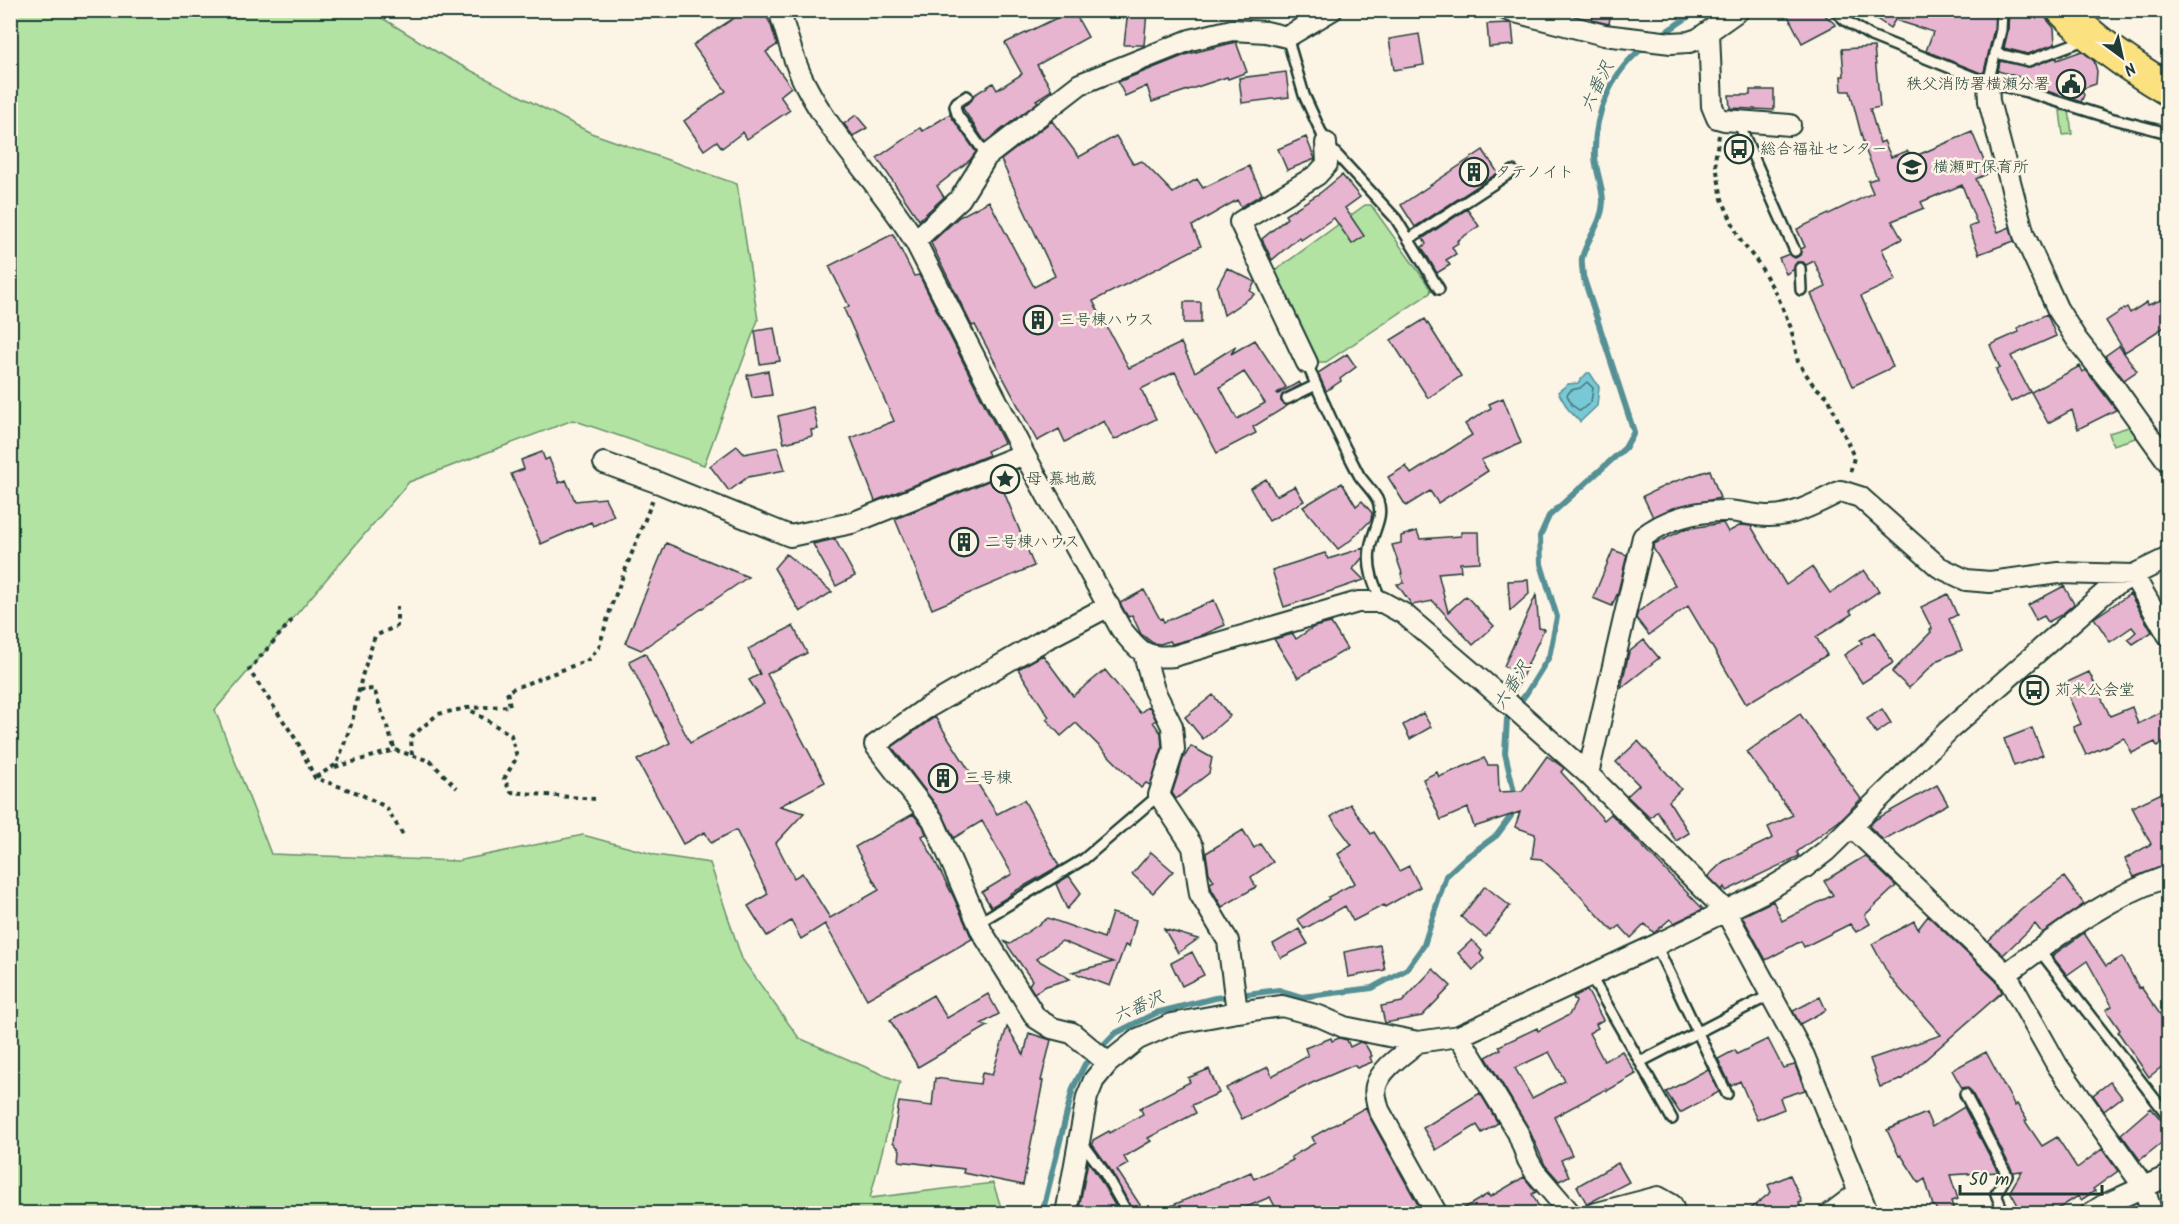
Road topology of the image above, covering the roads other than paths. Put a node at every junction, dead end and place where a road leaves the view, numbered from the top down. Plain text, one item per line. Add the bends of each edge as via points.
1 (779, 10) edge
2 (1332, 10) edge
3 (1507, 10) edge
4 (1738, 10) edge
5 (1834, 10) edge
6 (2002, 10) edge
7 (2063, 10) edge
8 (1296, 25) edge
9 (1709, 33) junction
10 (2092, 37) junction
11 (1995, 53) junction
12 (1988, 83) junction
13 (2169, 89) edge
14 (967, 96) dead end
15 (1730, 121) junction
16 (1790, 125) dead end
17 (2169, 134) edge
18 (1326, 143) junction
19 (987, 156) junction
20 (1513, 171) dead end
21 (1409, 239) junction
22 (915, 241) junction
23 (1795, 251) dead end
24 (1800, 267) dead end
25 (1439, 289) dead end
26 (1802, 290) dead end
27 (1306, 363) joint
28 (1316, 386) junction
29 (1287, 399) dead end
30 (1024, 454) junction
31 (2169, 462) edge
32 (604, 463) dead end
33 (2169, 558) edge
34 (2133, 575) junction
35 (1382, 602) junction
36 (1109, 606) junction
37 (2169, 635) edge
38 (1144, 654) junction
39 (1588, 774) junction
40 (1159, 795) junction
41 (1852, 827) junction
42 (2169, 876) edge
43 (1725, 910) junction
44 (978, 923) junction
45 (1656, 945) junction
46 (2039, 950) junction
47 (2006, 974) junction
48 (1590, 975) junction
49 (1770, 995) junction
50 (1237, 1008) junction
51 (1698, 1032) junction
52 (1459, 1036) junction
53 (1418, 1042) junction
54 (1640, 1062) junction
55 (1108, 1063) junction
56 (1727, 1094) dead end
57 (1965, 1094) dead end
58 (2169, 1116) edge
59 (1671, 1119) dead end
60 (1080, 1139) junction
61 (2169, 1176) edge
62 (2144, 1186) junction
63 (1859, 1192) junction
64 (1066, 1214) edge
65 (1128, 1214) edge
66 (1437, 1214) edge
67 (1571, 1214) edge
68 (1593, 1214) edge
69 (1675, 1214) edge
70 (1830, 1214) edge
71 (1868, 1214) edge
72 (2004, 1214) edge
73 (2090, 1214) edge
74 (2152, 1214) edge

1 - 22 street via 804,82 828,123 899,214
2 - 8 street
3 - 9 street via 1629,39 1689,42
4 - 9 street
5 - 12 lane via 1871,36
6 - 11 lane
7 - 10 highway
8 - 18 lane via 1304,95
8 - 19 street via 1266,32 1232,30 1190,40 1080,84
9 - 15 street via 1712,106 1718,117
10 - 11 lane via 2028,61
10 - 13 highway
11 - 12 lane
12 - 17 lane
12 - 31 street via 1989,101 2024,235 2057,308
14 - 19 lane via 957,102 957,114
15 - 16 street
15 - 23 lane
18 - 21 lane via 1396,219
18 - 27 street via 1327,164 1317,175 1240,222
19 - 22 street via 960,199
20 - 21 lane
21 - 25 lane
22 - 30 street
24 - 26 lane
27 - 28 lane
28 - 29 lane
28 - 35 lane via 1360,476 1377,497 1380,510 1370,562 1371,578
30 - 32 street via 852,523 797,536 780,533
30 - 36 street
33 - 34 street
34 - 37 street
34 - 39 street via 2059,573 1990,582 1966,580 1939,567 1860,497 1841,491 1790,513 1768,516 1726,511 1689,515 1657,526 1643,537
34 - 41 street via 2109,589 1949,730
35 - 38 street via 1358,602 1174,656
35 - 39 street via 1404,614
36 - 38 street via 1121,629
36 - 44 street via 924,709 875,745 933,820
38 - 40 street via 1154,690 1172,726 1174,749
39 - 43 street
40 - 44 lane via 1084,859
40 - 50 street via 1193,847 1200,894 1228,941
41 - 43 street via 1804,868
41 - 47 street
42 - 46 street via 2107,902
43 - 45 street
43 - 49 street
44 - 55 street via 1036,1018 1052,1028 1072,1033
45 - 48 street
45 - 51 lane
46 - 47 street
46 - 58 lane
47 - 62 street via 2057,1065
48 - 52 street
48 - 54 lane
49 - 51 lane
49 - 63 street via 1804,1056
50 - 53 street via 1282,1006 1344,1027
50 - 55 street via 1172,1024 1138,1039
51 - 54 lane
51 - 56 lane
52 - 53 street
52 - 67 street via 1518,1133 1535,1172
53 - 66 street via 1388,1068 1376,1086 1376,1098
54 - 59 lane
55 - 60 street via 1087,1097
57 - 72 lane via 2007,1175 1996,1194
60 - 64 street
60 - 65 lane
61 - 62 street
62 - 73 street
62 - 74 street
63 - 70 street
63 - 71 street
68 - 69 street via 1658,1197 1672,1206

